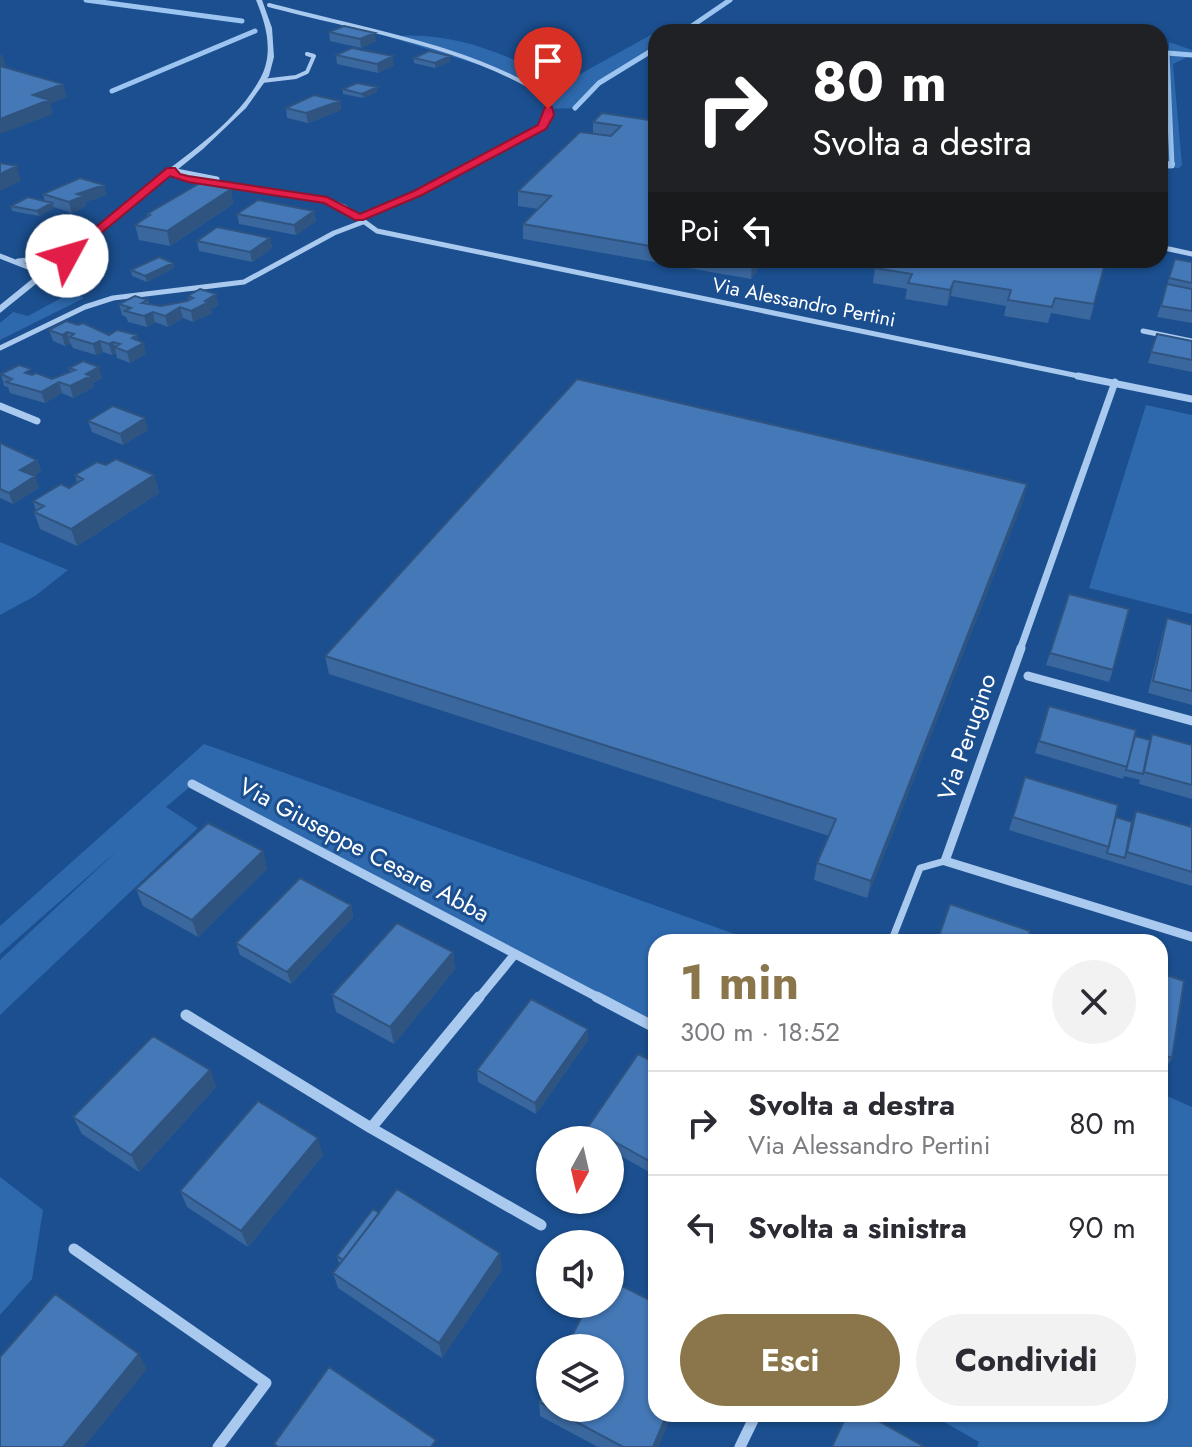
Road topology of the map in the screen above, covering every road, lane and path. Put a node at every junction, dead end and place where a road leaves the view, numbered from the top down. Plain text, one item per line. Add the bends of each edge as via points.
1 (259, 0) edge
2 (269, 5) dead end
3 (307, 54) dead end
4 (262, 81) junction
5 (171, 170) junction
6 (361, 220) junction
7 (1169, 249) dead end
8 (1192, 254) edge
9 (0, 256) edge
10 (67, 256) junction
11 (18, 261) junction
12 (39, 278) junction
13 (0, 310) edge
14 (1143, 331) dead end
15 (1192, 341) edge
16 (0, 348) edge
17 (1115, 382) junction
18 (1192, 399) edge
19 (0, 406) edge
20 (37, 421) dead end
21 (1028, 676) dead end
22 (1192, 721) edge
23 (192, 784) dead end
24 (945, 861) junction
25 (894, 934) edge
26 (1192, 937) edge
27 (515, 954) junction
28 (186, 1015) dead end
29 (648, 1024) edge
30 (371, 1128) junction
31 (541, 1225) dead end
32 (74, 1249) dead end
33 (752, 1422) edge
34 (218, 1447) edge
35 (740, 1447) edge

1 - 4 street via 272,39
2 - 6 street via 460,56 515,76 546,96 549,115 542,127
3 - 4 street via 314,56 307,72
4 - 5 street via 231,118
5 - 6 street, Via Alessandro Pertini via 188,179 327,200
5 - 10 street
6 - 16 street via 255,279 99,301
6 - 17 street, Via Alessandro Pertini via 377,231 416,240
7 - 8 street
9 - 11 street
10 - 11 street
10 - 12 street
11 - 12 street via 38,271
12 - 13 street
14 - 15 street
17 - 18 street, Via Alessandro Pertini
17 - 24 street, Via Perugino
19 - 20 street
21 - 22 street, Via Perugino
23 - 27 street, Via Giuseppe Cesare Abba
24 - 25 street via 920,868
24 - 26 street
27 - 29 street, Via Giuseppe Cesare Abba
27 - 30 street
28 - 30 street
30 - 31 street
32 - 34 street via 266,1383
33 - 35 street

